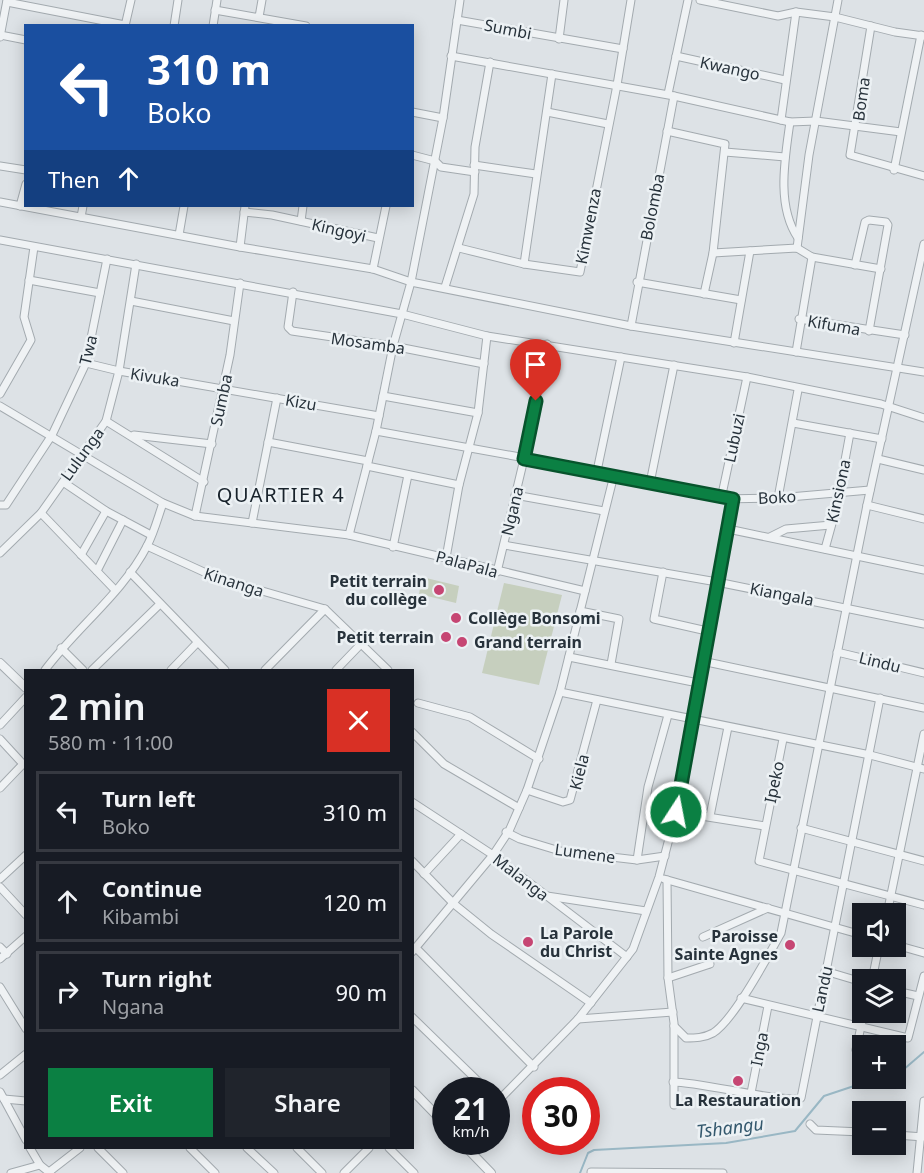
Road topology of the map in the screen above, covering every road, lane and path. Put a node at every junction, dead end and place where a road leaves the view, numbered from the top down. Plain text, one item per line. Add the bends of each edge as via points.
1 (130, 0) edge
2 (177, 0) edge
3 (216, 0) edge
4 (262, 0) edge
5 (460, 0) edge
6 (564, 0) edge
7 (631, 0) edge
8 (688, 0) edge
9 (700, 0) edge
10 (838, 0) edge
11 (7, 1) edge
12 (215, 10) junction
13 (796, 12) junction
14 (259, 17) junction
15 (835, 17) junction
16 (457, 20) junction
17 (120, 24) edge
18 (125, 24) edge
19 (174, 24) edge
20 (213, 24) edge
21 (296, 24) edge
22 (871, 26) junction
23 (0, 36) edge
24 (922, 36) edge
25 (559, 39) junction
26 (24, 40) edge
27 (622, 49) junction
28 (451, 56) junction
29 (676, 56) junction
30 (490, 62) junction
31 (552, 74) junction
32 (784, 80) junction
33 (618, 85) junction
34 (671, 95) junction
35 (414, 112) edge
36 (547, 112) junction
37 (443, 118) junction
38 (781, 120) junction
39 (816, 121) junction
40 (790, 122) junction
41 (608, 124) junction
42 (855, 128) junction
43 (667, 131) junction
44 (901, 132) junction
45 (725, 152) junction
46 (414, 156) edge
47 (785, 157) junction
48 (435, 161) junction
49 (0, 166) edge
50 (474, 168) junction
51 (24, 170) edge
52 (894, 170) junction
53 (536, 174) junction
54 (924, 176) edge
55 (24, 191) edge
56 (0, 202) edge
57 (20, 206) junction
58 (24, 207) edge
59 (26, 207) edge
60 (83, 207) edge
61 (184, 207) edge
62 (303, 207) edge
63 (386, 207) edge
64 (245, 209) edge
65 (81, 217) junction
66 (300, 221) junction
67 (179, 235) junction
68 (378, 238) junction
69 (798, 238) junction
70 (0, 240) edge
71 (924, 244) edge
72 (34, 247) junction
73 (240, 248) junction
74 (459, 248) junction
75 (797, 248) junction
76 (750, 251) junction
77 (714, 253) junction
78 (812, 257) junction
79 (107, 259) junction
80 (136, 264) junction
81 (524, 264) junction
82 (855, 265) junction
83 (373, 269) junction
84 (880, 269) junction
85 (29, 280) junction
86 (411, 282) junction
87 (637, 282) junction
88 (240, 283) junction
89 (445, 287) junction
90 (293, 292) junction
91 (100, 293) junction
92 (704, 294) junction
93 (741, 300) junction
94 (131, 301) junction
95 (402, 314) junction
96 (799, 319) junction
97 (234, 321) junction
98 (631, 326) junction
99 (869, 331) junction
100 (905, 335) junction
101 (487, 336) junction
102 (734, 343) junction
103 (547, 344) junction
104 (393, 346) junction
105 (796, 352) junction
106 (621, 357) junction
107 (86, 363) junction
108 (484, 364) junction
109 (674, 364) junction
110 (898, 367) junction
111 (119, 371) junction
112 (924, 372) edge
113 (747, 377) junction
114 (224, 388) junction
115 (798, 390) junction
116 (0, 394) edge
117 (383, 396) junction
118 (277, 398) junction
119 (0, 406) edge
120 (888, 408) junction
121 (478, 412) junction
122 (379, 416) junction
123 (924, 418) edge
124 (106, 421) junction
125 (793, 423) junction
126 (376, 431) junction
127 (850, 433) junction
128 (52, 435) junction
129 (131, 435) junction
130 (882, 439) junction
131 (268, 442) junction
132 (212, 444) junction
133 (471, 447) junction
134 (83, 453) junction
135 (524, 459) junction
136 (878, 459) junction
137 (367, 463) junction
138 (924, 470) edge
139 (597, 471) junction
140 (408, 475) junction
141 (614, 475) junction
142 (63, 482) junction
143 (204, 482) junction
144 (651, 483) junction
145 (459, 485) junction
146 (870, 490) junction
147 (838, 492) junction
148 (515, 495) junction
149 (778, 498) junction
150 (721, 499) junction
151 (733, 499) junction
152 (163, 503) junction
153 (0, 505) edge
154 (867, 505) junction
155 (106, 511) junction
156 (604, 511) junction
157 (41, 513) junction
158 (195, 516) junction
159 (924, 519) edge
160 (123, 520) junction
161 (252, 523) junction
162 (831, 525) junction
163 (728, 530) junction
164 (152, 535) junction
165 (349, 535) junction
166 (770, 537) junction
167 (504, 545) junction
168 (147, 546) junction
169 (393, 547) junction
170 (825, 549) junction
171 (0, 553) edge
172 (81, 555) junction
173 (857, 556) junction
174 (446, 558) junction
175 (594, 559) junction
176 (924, 570) edge
177 (97, 571) junction
178 (130, 572) junction
179 (497, 572) junction
180 (663, 572) junction
181 (717, 582) junction
182 (115, 590) junction
183 (585, 591) junction
184 (160, 604) junction
185 (846, 606) junction
186 (325, 609) junction
187 (580, 611) junction
188 (924, 624) edge
189 (707, 631) junction
190 (197, 643) junction
191 (360, 645) junction
192 (61, 648) junction
193 (837, 652) junction
194 (568, 657) junction
195 (702, 661) junction
196 (0, 663) edge
197 (611, 664) junction
198 (46, 669) edge
199 (81, 669) edge
200 (93, 669) edge
201 (172, 669) edge
202 (224, 669) edge
203 (266, 669) edge
204 (337, 669) edge
205 (386, 669) edge
206 (924, 673) edge
207 (698, 683) junction
208 (24, 686) edge
209 (830, 686) junction
210 (560, 692) junction
211 (880, 698) junction
212 (24, 699) edge
213 (414, 699) edge
214 (597, 700) junction
215 (418, 703) junction
216 (414, 708) edge
217 (924, 708) edge
218 (668, 715) junction
219 (693, 720) junction
220 (0, 725) edge
221 (728, 727) junction
222 (414, 734) edge
223 (924, 734) edge
224 (0, 739) edge
225 (783, 739) junction
226 (817, 746) junction
227 (870, 755) junction
228 (539, 759) junction
229 (921, 768) edge
230 (0, 788) edge
231 (527, 790) junction
232 (414, 803) edge
233 (519, 808) junction
234 (676, 812) junction
235 (710, 816) junction
236 (765, 826) junction
237 (801, 828) junction
238 (507, 832) junction
239 (461, 834) junction
240 (851, 842) junction
241 (493, 855) junction
242 (898, 855) junction
243 (665, 856) junction
244 (24, 857) edge
245 (637, 861) junction
246 (924, 861) edge
247 (414, 863) edge
248 (793, 869) junction
249 (424, 874) junction
250 (659, 877) junction
251 (0, 879) edge
252 (667, 880) junction
253 (843, 884) junction
254 (0, 887) edge
255 (545, 896) junction
256 (891, 896) junction
257 (889, 903) edge
258 (454, 904) junction
259 (924, 905) edge
260 (768, 908) junction
261 (646, 911) junction
262 (24, 913) edge
263 (784, 913) junction
264 (835, 927) junction
265 (852, 932) edge
266 (703, 937) dead end
267 (24, 938) edge
268 (0, 947) edge
269 (906, 948) edge
270 (414, 950) edge
271 (924, 953) edge
272 (7, 954) junction
273 (627, 957) junction
274 (0, 959) edge
275 (710, 964) dead end
276 (825, 971) junction
277 (924, 976) edge
278 (668, 978) junction
279 (852, 979) edge
280 (0, 987) edge
281 (906, 993) edge
282 (918, 996) junction
283 (741, 998) junction
284 (591, 1003) junction
285 (768, 1006) junction
286 (673, 1012) junction
287 (816, 1016) junction
288 (414, 1019) edge
289 (578, 1019) junction
290 (861, 1023) edge
291 (24, 1026) edge
292 (674, 1026) junction
293 (860, 1028) junction
294 (859, 1035) edge
295 (24, 1056) edge
296 (534, 1067) junction
297 (0, 1075) edge
298 (474, 1077) edge
299 (674, 1083) junction
300 (510, 1089) edge
301 (0, 1092) edge
302 (414, 1092) edge
303 (751, 1093) junction
304 (4, 1099) junction
305 (24, 1101) edge
306 (924, 1101) edge
307 (674, 1105) dead end
308 (432, 1111) edge
309 (810, 1124) dead end
310 (852, 1132) edge
311 (24, 1136) edge
312 (906, 1136) edge
313 (923, 1137) edge
314 (31, 1149) edge
315 (79, 1149) edge
316 (99, 1149) edge
317 (191, 1149) edge
318 (248, 1149) edge
319 (298, 1149) edge
320 (368, 1149) edge
321 (390, 1149) edge
322 (474, 1155) edge
323 (40, 1165) junction
324 (13, 1172) edge
325 (49, 1172) edge
326 (591, 1172) edge
327 (123, 1173) edge
328 (215, 1173) edge
329 (274, 1173) edge
330 (322, 1173) edge
331 (344, 1173) edge
332 (414, 1173) edge
333 (491, 1173) edge
334 (723, 1173) edge
335 (917, 1173) edge

1 - 18 street
2 - 19 street
3 - 12 street
4 - 14 street
5 - 16 street
6 - 25 street
7 - 27 street
8 - 29 street
9 - 13 street via 778,16
10 - 15 street
11 - 17 street
11 - 23 street
12 - 14 street
12 - 20 street
13 - 15 street
13 - 32 street
14 - 21 street
15 - 22 street
15 - 39 street
16 - 25 street, Sumbi
16 - 28 street
22 - 24 street
22 - 42 street, Boma
23 - 26 street
24 - 44 street
25 - 27 street, Sumbi
27 - 33 street
28 - 30 street
28 - 37 street
29 - 32 street, Kwango
29 - 34 street
30 - 31 street
30 - 50 street
31 - 33 street
31 - 36 street
32 - 38 street
33 - 34 street
33 - 41 street, Kimwenza
34 - 38 street
34 - 43 street, Bolomba
35 - 37 street
36 - 41 street
36 - 53 street
37 - 48 street
38 - 40 street
39 - 40 street
39 - 42 street
39 - 69 street
40 - 47 street
41 - 81 street, Kimwenza via 580,272
42 - 44 street, Boma
42 - 52 street via 851,156
43 - 45 street via 723,142
43 - 87 street, Bolomba
44 - 52 street
45 - 47 street
45 - 77 street
46 - 48 street
47 - 69 street via 788,218
48 - 50 street via 441,166
48 - 86 street
49 - 51 street
50 - 53 street
50 - 74 street via 474,194
52 - 54 street
53 - 81 street
55 - 57 street
56 - 57 street
57 - 58 street
59 - 65 street
60 - 65 street
61 - 67 street
62 - 66 street, Kingoyi
63 - 68 street, Kingoyi
64 - 66 street, Kingoyi
64 - 73 street, Kingoyi
65 - 67 street
66 - 68 street, Kingoyi
67 - 73 street
68 - 83 street, Kingoyi
69 - 75 street
70 - 72 street
71 - 100 street
72 - 79 street
72 - 85 street
73 - 83 street
74 - 81 street, Kimwenza
74 - 89 street
75 - 76 street
75 - 78 street
76 - 77 street
76 - 93 street
77 - 92 street
78 - 82 street
78 - 96 street, Kifuma
79 - 80 street
79 - 91 street, Twa
80 - 88 street
80 - 94 street, Lulunga
82 - 84 street
82 - 84 street, Kifuma via 865,222 885,222 888,225
83 - 86 street
84 - 99 street, Kifuma
85 - 91 street
85 - 116 street via 24,317 31,340
86 - 89 street
86 - 95 street
87 - 92 street
87 - 98 street, Bolomba
88 - 90 street
88 - 97 street, Sumba
89 - 98 street
90 - 95 street
90 - 104 street, Mosamba via 288,327 292,331
91 - 107 street, Twa
92 - 93 street
93 - 102 street
94 - 97 street
94 - 111 street, Lulunga
95 - 101 street
95 - 104 street
96 - 99 street, Kifuma
96 - 105 street, Kifuma
97 - 114 street, Sumba
98 - 102 street
99 - 100 street, Kifuma
100 - 110 street
101 - 103 street
101 - 108 street
102 - 105 street
103 - 106 street
103 - 135 street, Ngana
104 - 108 street, Mosamba
104 - 117 street
105 - 110 street
106 - 109 street
106 - 139 street
107 - 111 street, Kivuka
107 - 128 street, Twa
108 - 121 street
109 - 113 street
109 - 144 street
110 - 112 street
110 - 120 street
111 - 114 street, Kivuka
111 - 124 street, Lulunga
113 - 115 street
113 - 150 street, Lubuzi
114 - 118 street, Kizu
114 - 132 street, Sumba
115 - 120 street
115 - 125 street
117 - 121 street
117 - 122 street
118 - 122 street, Kizu
118 - 131 street
119 - 128 street
120 - 123 street
120 - 130 street
121 - 133 street
122 - 126 street
124 - 129 street
124 - 134 street, Lulunga
125 - 127 street
125 - 149 street
126 - 133 street
126 - 137 street
127 - 130 street
127 - 147 street, Kinsiona
128 - 134 street
128 - 153 street, Twa via 6,505
129 - 132 street
129 - 143 street
130 - 136 street
131 - 137 street
131 - 161 street
132 - 143 street, Sumba
133 - 135 street, Boko
133 - 145 street
134 - 142 street, Lulunga
134 - 152 street
135 - 139 street, Boko
135 - 148 street, Ngana
136 - 138 street
136 - 146 street
137 - 140 street
137 - 165 street
139 - 141 street, Boko
140 - 145 street
140 - 169 street
141 - 144 street, Boko
141 - 156 street
142 - 155 street
142 - 157 street, Lulunga
143 - 158 street, Sumba
144 - 150 street, Boko
145 - 174 street
146 - 147 street, Boko
146 - 154 street
147 - 149 street, Boko
147 - 162 street, Kinsiona
148 - 156 street
148 - 167 street, Ngana
149 - 151 street, Boko
150 - 151 street, Boko
151 - 163 street
152 - 158 street
152 - 164 street
154 - 159 street
154 - 173 street
155 - 160 street
155 - 172 street
156 - 175 street
157 - 171 street, Lulunga
157 - 172 street
158 - 161 street
160 - 164 street
160 - 177 street
161 - 165 street
162 - 166 street via 786,529
162 - 170 street, Kinsiona
163 - 166 street
163 - 181 street
164 - 168 street
165 - 169 street, PalaPala
166 - 170 street
167 - 175 street
167 - 179 street, Ngana
168 - 178 street
168 - 186 street, Kinanga via 217,578
169 - 174 street, PalaPala
170 - 173 street
172 - 177 street
173 - 176 street
173 - 185 street
174 - 179 street, PalaPala
175 - 180 street
175 - 183 street
177 - 182 street
178 - 182 street
178 - 184 street
179 - 183 street, PalaPala
180 - 181 street
180 - 189 street via 654,620
181 - 185 street, Kiangala
181 - 189 street
182 - 192 street
183 - 187 street
184 - 190 street
184 - 200 street
185 - 188 street, Kiangala
185 - 193 street
186 - 191 street, Kinanga
186 - 203 street
187 - 194 street
187 - 197 street via 619,619
189 - 195 street
190 - 201 street
190 - 202 street
191 - 204 street
191 - 205 street, Kinanga
192 - 198 street
192 - 199 street
193 - 206 street, Lindu
193 - 209 street
194 - 197 street
194 - 210 street
195 - 207 street
195 - 209 street
196 - 208 street
197 - 207 street
207 - 219 street
209 - 211 street
209 - 226 street
210 - 214 street
210 - 228 street
211 - 217 street
211 - 227 street, Landu
212 - 220 street
213 - 215 street
214 - 218 street
214 - 231 street, Kiela via 570,800 563,802
215 - 216 street
215 - 228 street via 470,717
218 - 219 street
218 - 245 street via 648,787
219 - 221 street
219 - 234 street
221 - 225 street
221 - 235 street
222 - 233 street via 444,764
223 - 229 street
224 - 230 street via 23,764
225 - 226 street
225 - 236 street, Ipeko
226 - 227 street
226 - 237 street
227 - 229 street
227 - 240 street, Landu
228 - 231 street
229 - 242 street
231 - 233 street
232 - 239 street, Malanga
233 - 238 street
234 - 235 street, Ipeko
234 - 243 street
235 - 236 street, Ipeko
236 - 248 street, Ipeko via 759,861
237 - 240 street
237 - 248 street
238 - 241 street
238 - 245 street, Lumene via 560,851
239 - 241 street, Malanga
239 - 249 street
240 - 242 street
240 - 253 street, Landu
241 - 255 street, Malanga
241 - 258 street
242 - 246 street
242 - 256 street
243 - 245 street, Lumene
243 - 250 street
244 - 251 street
247 - 249 street
248 - 253 street
248 - 263 street
249 - 258 street
250 - 252 street
250 - 261 street
252 - 260 street
252 - 278 street
253 - 256 street
253 - 264 street, Landu
254 - 262 street
255 - 261 street
255 - 273 street, Malanga
256 - 257 street
256 - 259 street
258 - 270 street
258 - 284 street
260 - 263 street
260 - 266 street
261 - 273 street
263 - 264 street
263 - 283 street via 781,933
264 - 265 street
264 - 276 street, Landu
267 - 272 street
268 - 272 street
269 - 271 street
270 - 296 street
272 - 274 street
273 - 284 street
275 - 278 street
276 - 279 street
276 - 287 street, Landu
277 - 282 street
278 - 286 street
280 - 291 street
281 - 282 street
282 - 293 street via 910,1035 903,1038
283 - 285 street
283 - 292 street via 713,1033 686,1038
284 - 289 street
285 - 287 street
285 - 303 street, Inga
286 - 289 street
286 - 292 street
287 - 293 street
287 - 303 street, Landu via 797,1100
288 - 298 street
289 - 296 street
290 - 293 street
292 - 299 street
293 - 294 street
295 - 297 street
296 - 300 street
299 - 303 street via 705,1084
299 - 307 street
301 - 304 street
302 - 308 street
304 - 305 street
304 - 311 street
306 - 313 street
309 - 310 street via 816,1130
312 - 313 street
313 - 335 street
314 - 323 street
315 - 325 street
316 - 327 street
317 - 328 street
318 - 329 street
319 - 330 street
320 - 331 street
321 - 332 street
322 - 333 street
323 - 324 street
323 - 325 street
326 - 334 street

